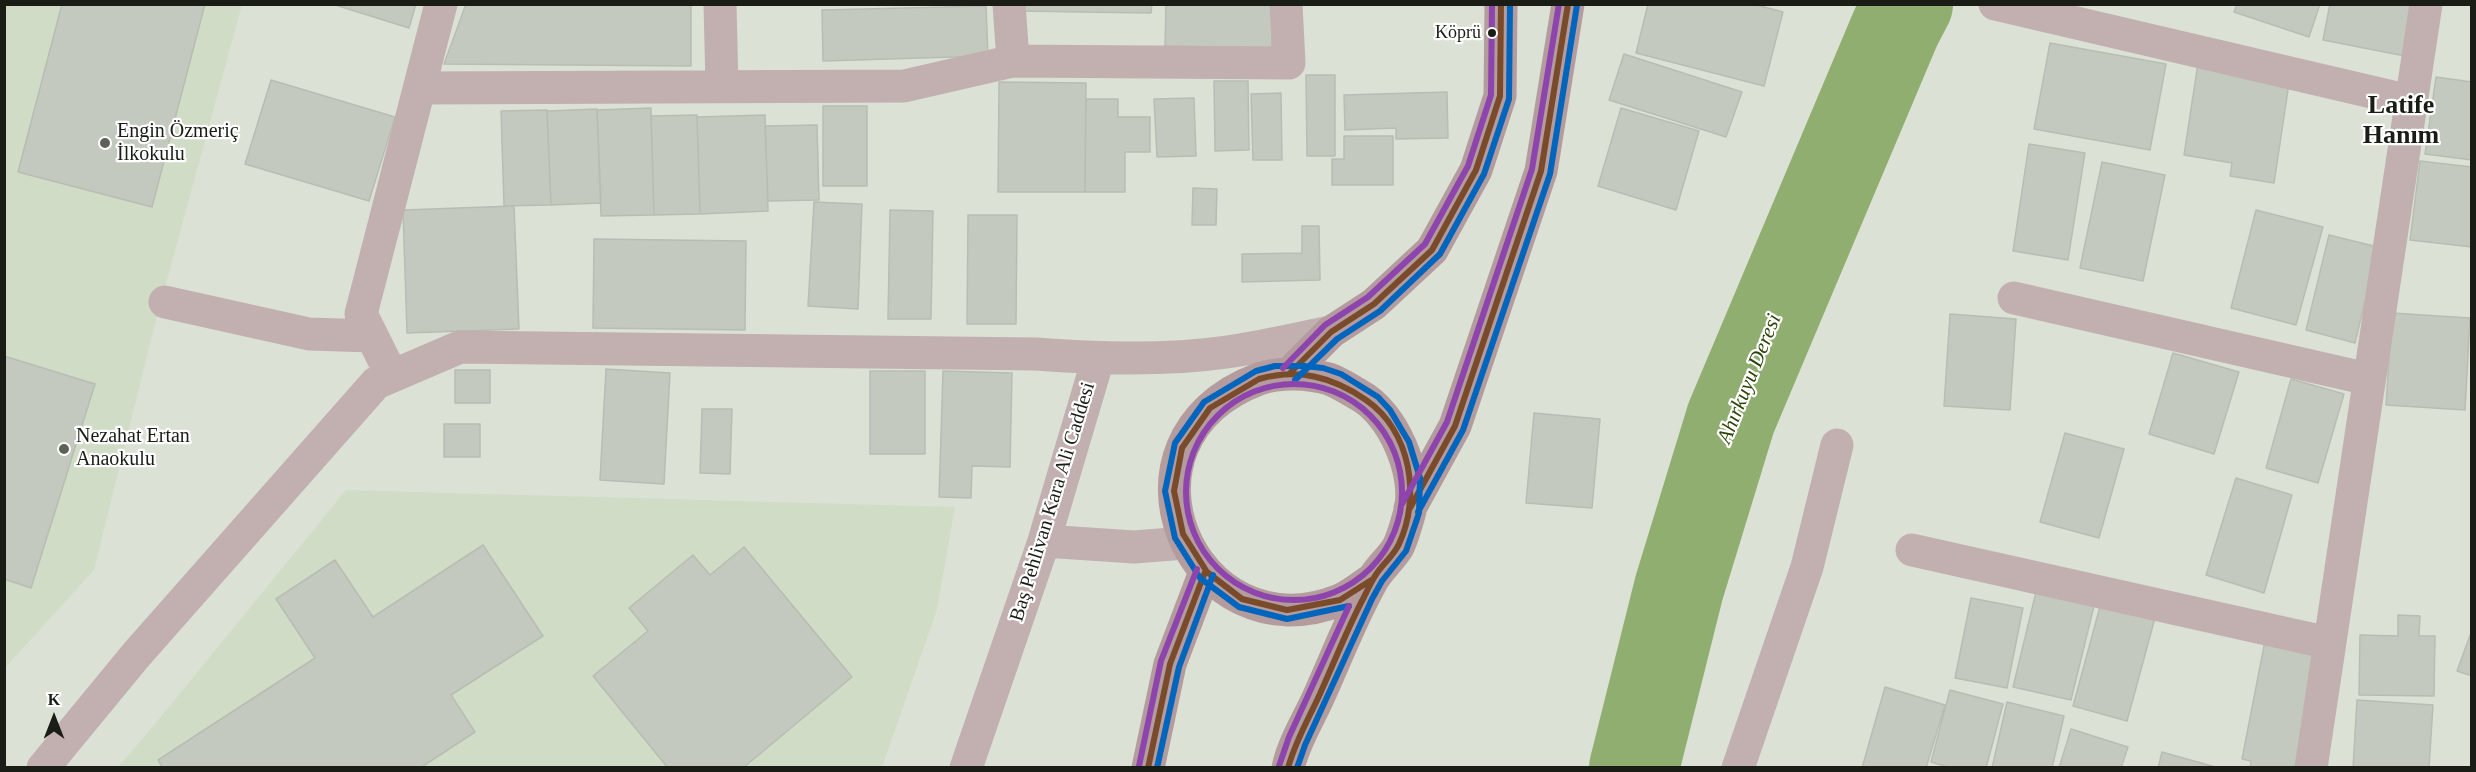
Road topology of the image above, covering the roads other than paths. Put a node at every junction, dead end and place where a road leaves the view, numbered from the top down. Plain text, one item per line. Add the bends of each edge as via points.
1 (441, 4) edge
2 (720, 4) edge
3 (1009, 4) edge
4 (1287, 4) edge
5 (1501, 4) edge
6 (1568, 4) edge
7 (1995, 4) edge
8 (2426, 4) edge
9 (1013, 61) junction
10 (722, 86) junction
11 (420, 88) junction
12 (2410, 100) junction
13 (2014, 298) dead end
14 (165, 302) dead end
15 (1331, 332) junction
16 (372, 336) junction
17 (1227, 352) junction
18 (1098, 359) junction
19 (1278, 375) junction
20 (392, 376) junction
21 (2368, 379) junction
22 (1837, 445) dead end
23 (1410, 508) junction
24 (1044, 541) junction
25 (1185, 543) junction
26 (1912, 550) dead end
27 (1205, 572) junction
28 (1372, 579) junction
29 (2329, 643) junction
30 (43, 768) edge
31 (966, 768) edge
32 (1148, 768) edge
33 (1287, 768) edge
34 (1738, 768) edge
35 (2311, 768) edge

1 - 11 street
2 - 10 street
3 - 9 street
4 - 9 street via 1289,63
5 - 15 main road via 1500,96 1476,170 1432,250 1374,304
6 - 23 main road via 1541,171 1455,426
7 - 12 street
8 - 12 street
9 - 10 street via 904,86
10 - 11 street
11 - 16 street via 361,315
12 - 21 street
13 - 21 street
14 - 16 street via 309,334
15 - 17 street, Baş Pehlivan Kara Ali Caddesi
15 - 19 main road
16 - 20 street
17 - 18 street, Baş Pehlivan Kara Ali Caddesi
17 - 19 street
18 - 20 street via 1035,354 460,347
18 - 24 street, Baş Pehlivan Kara Ali Caddesi
19 - 23 main road via 1329,379 1366,399 1394,429 1408,467
19 - 25 main road via 1234,388 1206,410 1186,439 1175,473 1175,508
20 - 30 street via 376,383 136,655
21 - 29 street
22 - 34 street via 1807,567
23 - 28 main road via 1398,547
24 - 25 street via 1134,547
24 - 31 street, Baş Pehlivan Kara Ali Caddesi
25 - 27 main road
26 - 29 street
27 - 28 main road via 1234,595 1269,608 1306,609 1342,599
27 - 32 main road via 1170,664
28 - 33 main road
29 - 35 street

